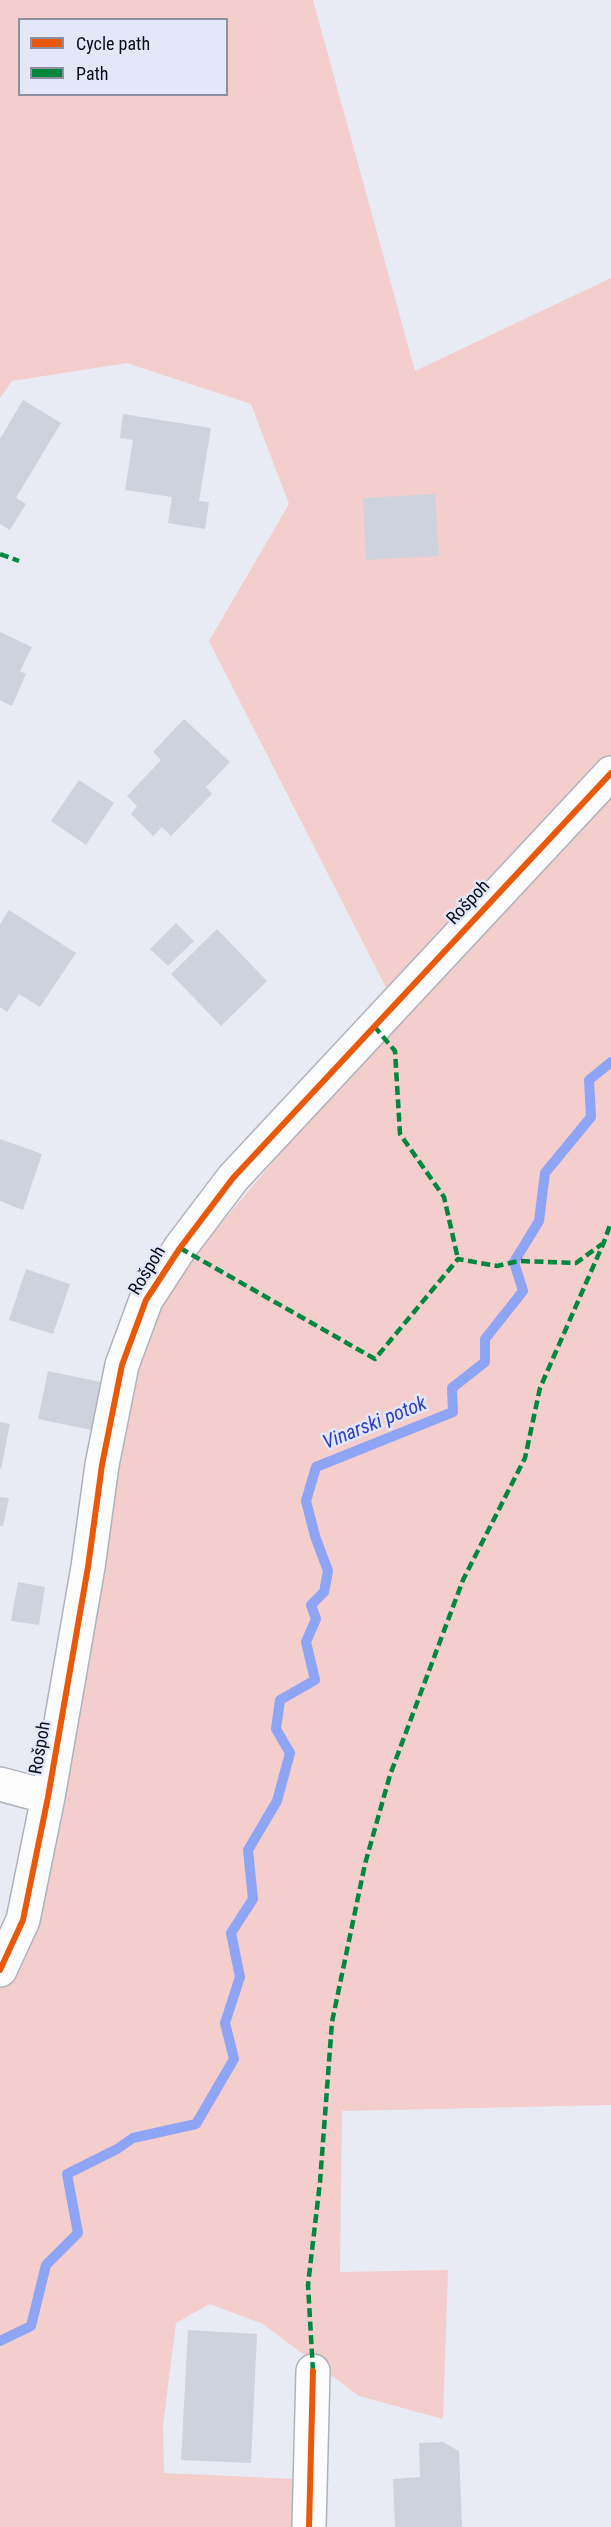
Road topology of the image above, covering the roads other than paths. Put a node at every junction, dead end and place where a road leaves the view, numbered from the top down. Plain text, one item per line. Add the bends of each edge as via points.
1 (611, 773) edge
2 (0, 1784) edge
3 (48, 1797) junction
4 (0, 1970) edge
5 (313, 2371) dead end
6 (309, 2527) edge

1 - 3 street, Rošpoh via 233,1178 146,1300 122,1365
2 - 3 street
3 - 4 street, Rošpoh via 24,1920
5 - 6 street

